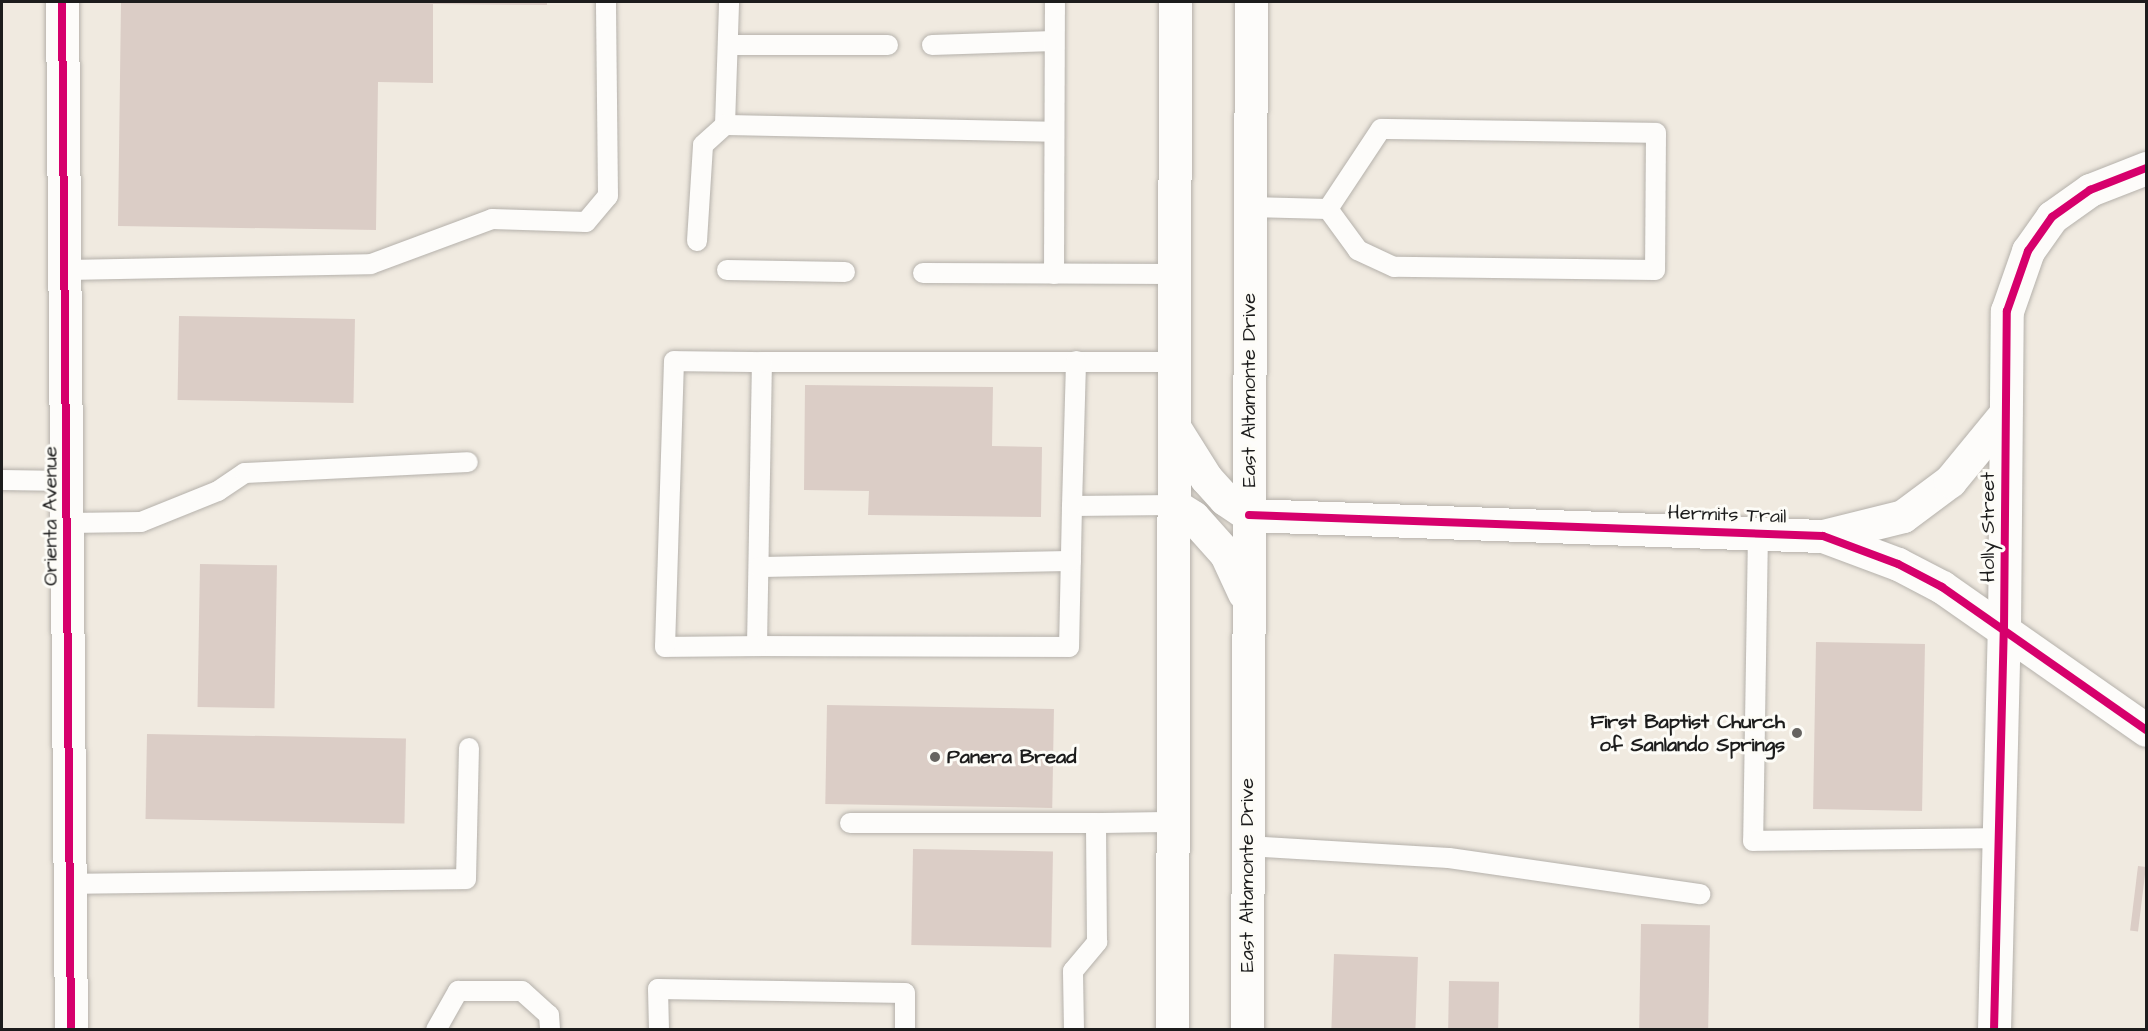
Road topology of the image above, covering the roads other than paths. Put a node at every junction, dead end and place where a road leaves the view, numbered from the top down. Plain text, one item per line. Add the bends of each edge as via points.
1 (62, 2) edge
2 (606, 2) edge
3 (729, 2) edge
4 (1055, 2) edge
5 (1175, 2) edge
6 (1251, 2) edge
7 (1054, 41) junction
8 (728, 45) junction
9 (888, 45) dead end
10 (932, 45) dead end
11 (725, 125) junction
12 (1054, 132) junction
13 (2146, 168) edge
14 (1250, 207) junction
15 (1328, 208) junction
16 (698, 241) dead end
17 (64, 270) junction
18 (727, 270) dead end
19 (845, 272) dead end
20 (923, 273) dead end
21 (1054, 274) junction
22 (1174, 274) junction
23 (1076, 361) junction
24 (762, 362) junction
25 (1174, 362) junction
26 (2005, 414) junction
27 (1174, 427) junction
28 (468, 462) dead end
29 (2, 480) edge
30 (68, 480) junction
31 (1174, 505) junction
32 (1072, 506) junction
33 (1249, 515) junction
34 (68, 523) junction
35 (1758, 532) junction
36 (1823, 536) junction
37 (1071, 561) junction
38 (759, 567) junction
39 (1249, 603) junction
40 (2004, 630) junction
41 (757, 646) junction
42 (2146, 730) edge
43 (470, 748) dead end
44 (1172, 822) junction
45 (850, 823) dead end
46 (1096, 823) junction
47 (1998, 838) junction
48 (1247, 846) junction
49 (69, 884) junction
50 (1700, 894) dead end
51 (71, 1029) edge
52 (436, 1029) edge
53 (550, 1029) edge
54 (659, 1029) edge
55 (905, 1029) edge
56 (1074, 1029) edge
57 (1172, 1029) edge
58 (1247, 1029) edge
59 (1994, 1029) edge

1 - 17 street, Orienta Avenue
2 - 17 lane via 608,196 586,222 492,219 371,264
3 - 8 lane
4 - 7 lane
5 - 22 street
6 - 14 street, East Altamonte Drive
7 - 10 lane
7 - 12 lane
8 - 9 lane
8 - 11 lane
11 - 12 lane
11 - 16 lane via 703,145
12 - 21 lane
13 - 26 street, Holly Street via 2090,190 2052,217 2028,251 2007,311
14 - 15 lane
14 - 33 street, East Altamonte Drive
15 - 15 lane via 1358,250 1394,267 1654,270 1656,133 1381,129
17 - 30 street, Orienta Avenue
18 - 19 lane
20 - 21 lane
21 - 22 lane
22 - 25 street
23 - 24 lane
23 - 25 lane
23 - 32 lane
24 - 38 lane
24 - 41 lane via 674,361 665,647
25 - 27 street
26 - 36 street via 1950,481 1902,516
26 - 40 street, Holly Street
27 - 31 street
27 - 33 street via 1206,478 1225,499
28 - 34 lane via 245,472 218,491 141,522
29 - 30 lane
30 - 34 street, Orienta Avenue
31 - 32 lane
31 - 39 street via 1192,517 1226,554
31 - 44 street
32 - 37 lane
33 - 35 street, Hermits Trail
33 - 39 street, East Altamonte Drive
34 - 49 street, Orienta Avenue
35 - 36 street, Hermits Trail
35 - 47 lane via 1753,841
36 - 40 street, Hermits Trail via 1898,564 1942,587
37 - 38 lane
37 - 41 lane via 1069,647
38 - 41 lane
39 - 48 street, East Altamonte Drive
40 - 42 street, Hermits Trail
40 - 47 street, Holly Street
43 - 49 lane via 466,879
44 - 46 lane
44 - 57 street
45 - 46 lane
46 - 56 lane via 1097,942 1073,971
47 - 59 street, Holly Street
48 - 50 lane via 1449,858
48 - 58 street, East Altamonte Drive
49 - 51 street, Orienta Avenue
52 - 53 lane via 458,991 522,991 549,1015
54 - 55 lane via 658,989 905,993

